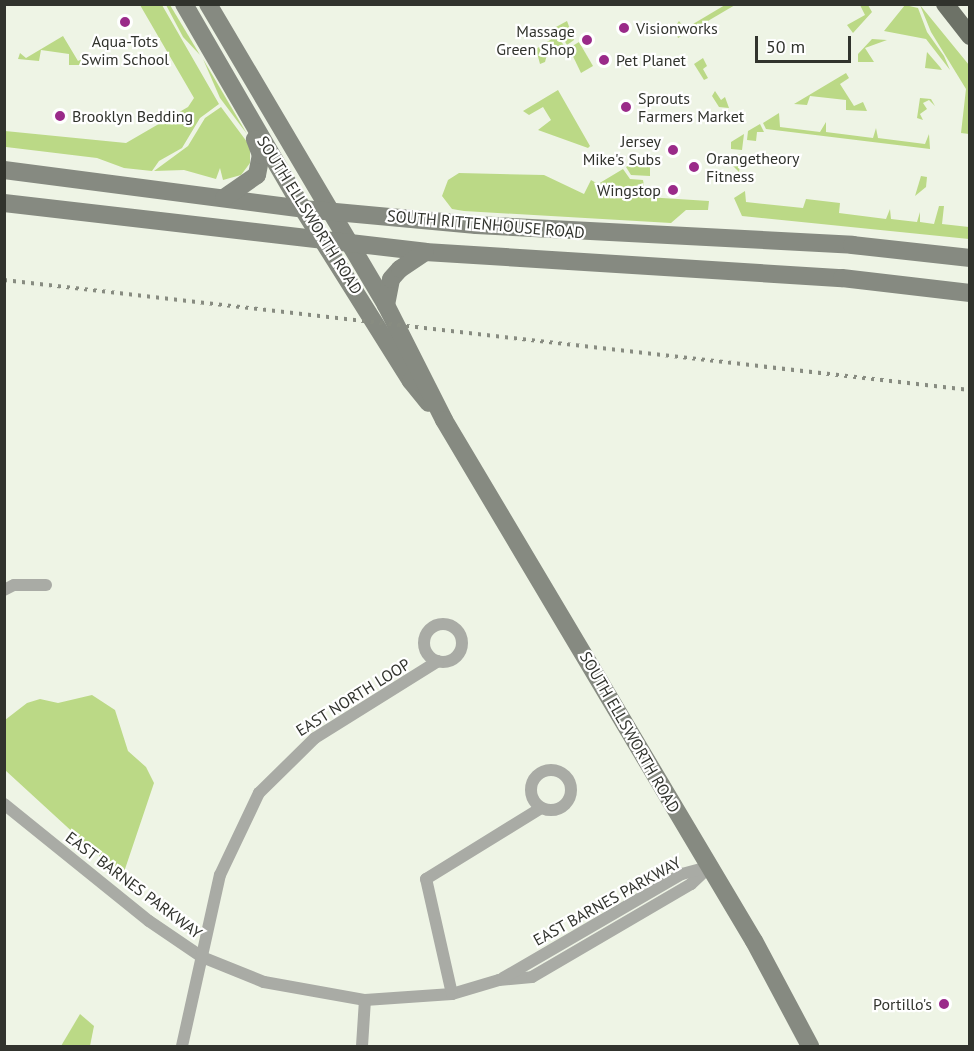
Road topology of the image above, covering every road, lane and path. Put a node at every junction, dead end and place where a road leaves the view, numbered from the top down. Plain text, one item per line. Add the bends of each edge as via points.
1 (184, 4) edge
2 (208, 4) edge
3 (945, 4) edge
4 (969, 36) edge
5 (244, 106) junction
6 (4, 170) edge
7 (224, 198) junction
8 (4, 203) edge
9 (303, 208) junction
10 (331, 211) junction
11 (323, 240) junction
12 (350, 244) junction
13 (425, 252) junction
14 (969, 258) edge
15 (969, 293) edge
16 (386, 305) junction
17 (444, 420) junction
18 (46, 585) dead end
19 (4, 590) edge
20 (438, 661) dead end
21 (4, 804) edge
22 (542, 808) dead end
23 (709, 867) junction
24 (202, 957) junction
25 (452, 994) junction
26 (365, 1000) junction
27 (182, 1047) edge
28 (362, 1047) edge
29 (810, 1047) edge

1 - 5 main road, SOUTH ELLSWORTH ROAD
2 - 10 main road, SOUTH ELLSWORTH ROAD
3 - 4 main road
5 - 7 main road via 260,149 260,168 245,186
5 - 9 main road, SOUTH ELLSWORTH ROAD
6 - 7 main road, SOUTH RITTENHOUSE ROAD
7 - 9 main road, SOUTH RITTENHOUSE ROAD
8 - 11 main road, SOUTH RITTENHOUSE ROAD
9 - 10 main road, SOUTH RITTENHOUSE ROAD
9 - 11 main road, SOUTH ELLSWORTH ROAD
10 - 12 main road, SOUTH ELLSWORTH ROAD
10 - 14 main road, SOUTH RITTENHOUSE ROAD via 524,230 852,245
11 - 12 main road, SOUTH RITTENHOUSE ROAD
11 - 17 main road, SOUTH ELLSWORTH ROAD via 411,381
12 - 13 main road, SOUTH RITTENHOUSE ROAD
12 - 16 main road, SOUTH ELLSWORTH ROAD
13 - 15 main road, SOUTH RITTENHOUSE ROAD via 842,278
13 - 16 main road via 400,268 391,279
16 - 17 main road, SOUTH ELLSWORTH ROAD
17 - 23 main road, SOUTH ELLSWORTH ROAD
18 - 19 street via 14,585
20 - 24 street, EAST NORTH LOOP via 315,738 259,793 220,875
21 - 24 street, EAST BARNES PARKWAY via 149,921
22 - 25 street via 426,879
23 - 25 street, EAST BARNES PARKWAY via 691,884 532,977 499,980
23 - 29 main road, SOUTH ELLSWORTH ROAD
24 - 26 street, EAST BARNES PARKWAY via 264,982
24 - 27 street, EAST NORTH LOOP
25 - 26 street, EAST BARNES PARKWAY
26 - 28 street

